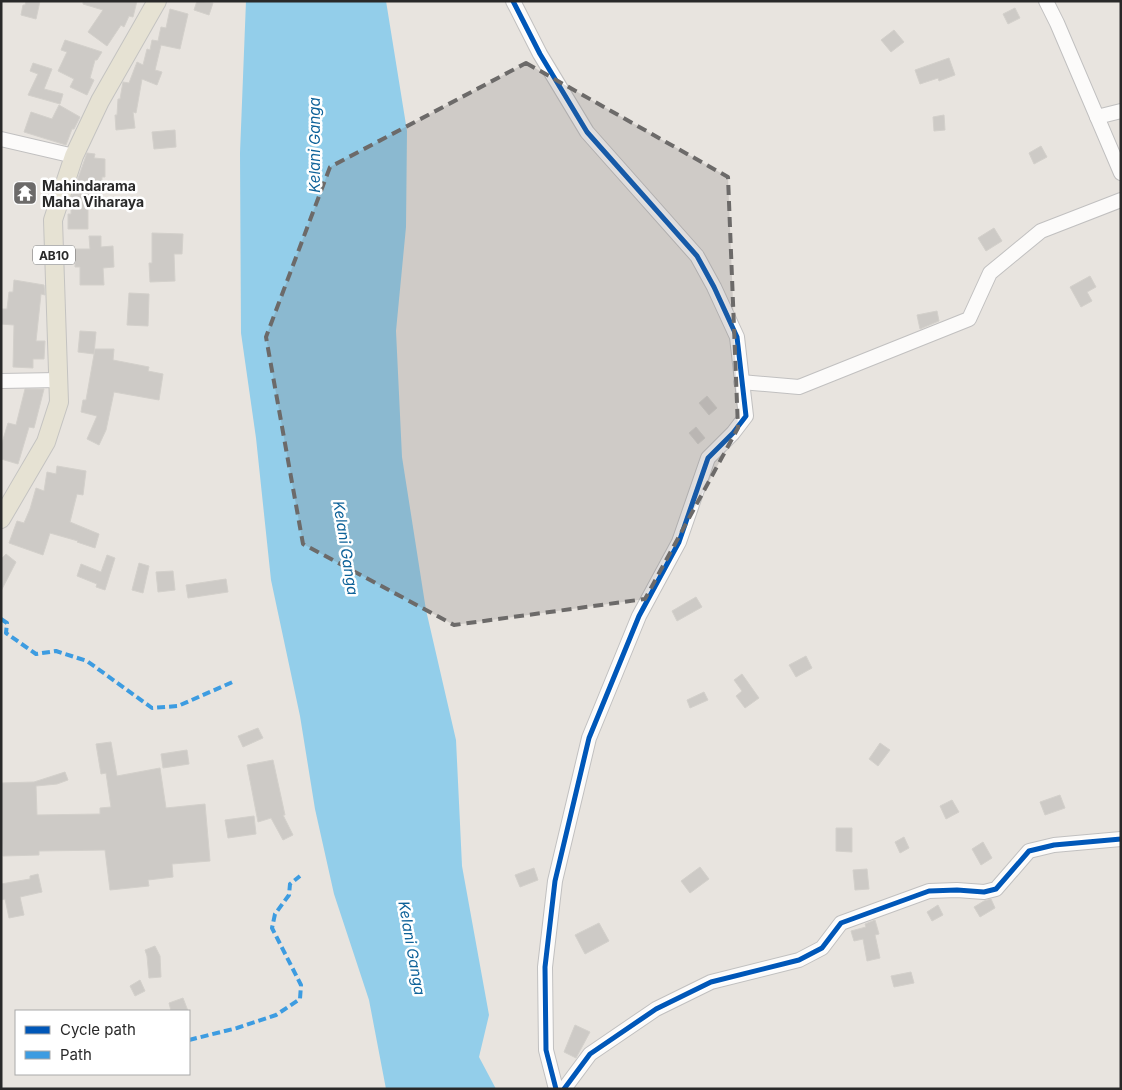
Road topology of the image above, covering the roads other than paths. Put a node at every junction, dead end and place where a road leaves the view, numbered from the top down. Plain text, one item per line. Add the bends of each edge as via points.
1 (157, 1) edge
2 (513, 1) edge
3 (1046, 1) edge
4 (1121, 111) edge
5 (1097, 117) junction
6 (1, 139) edge
7 (74, 156) junction
8 (1121, 173) edge
9 (1121, 200) edge
10 (58, 380) junction
11 (1, 381) edge
12 (741, 382) junction
13 (1, 519) edge
14 (1121, 839) edge
15 (556, 1089) edge
16 (564, 1089) edge

1 - 7 main road, AB10 via 100,101
2 - 12 street via 540,54 587,132 697,256 737,337
3 - 5 street
4 - 5 street
5 - 8 street
6 - 7 street
7 - 10 main road, AB10 via 53,220
9 - 12 street via 1041,231 990,273 969,319 799,387
10 - 11 street
10 - 13 main road, AB10 via 59,402 46,442
12 - 15 street via 746,416 708,458 679,542 639,616 589,738 555,881 546,967 546,1050
14 - 16 street via 1054,845 1029,851 996,889 984,892 929,891 841,923 822,948 799,960 711,982 656,1009 590,1054

